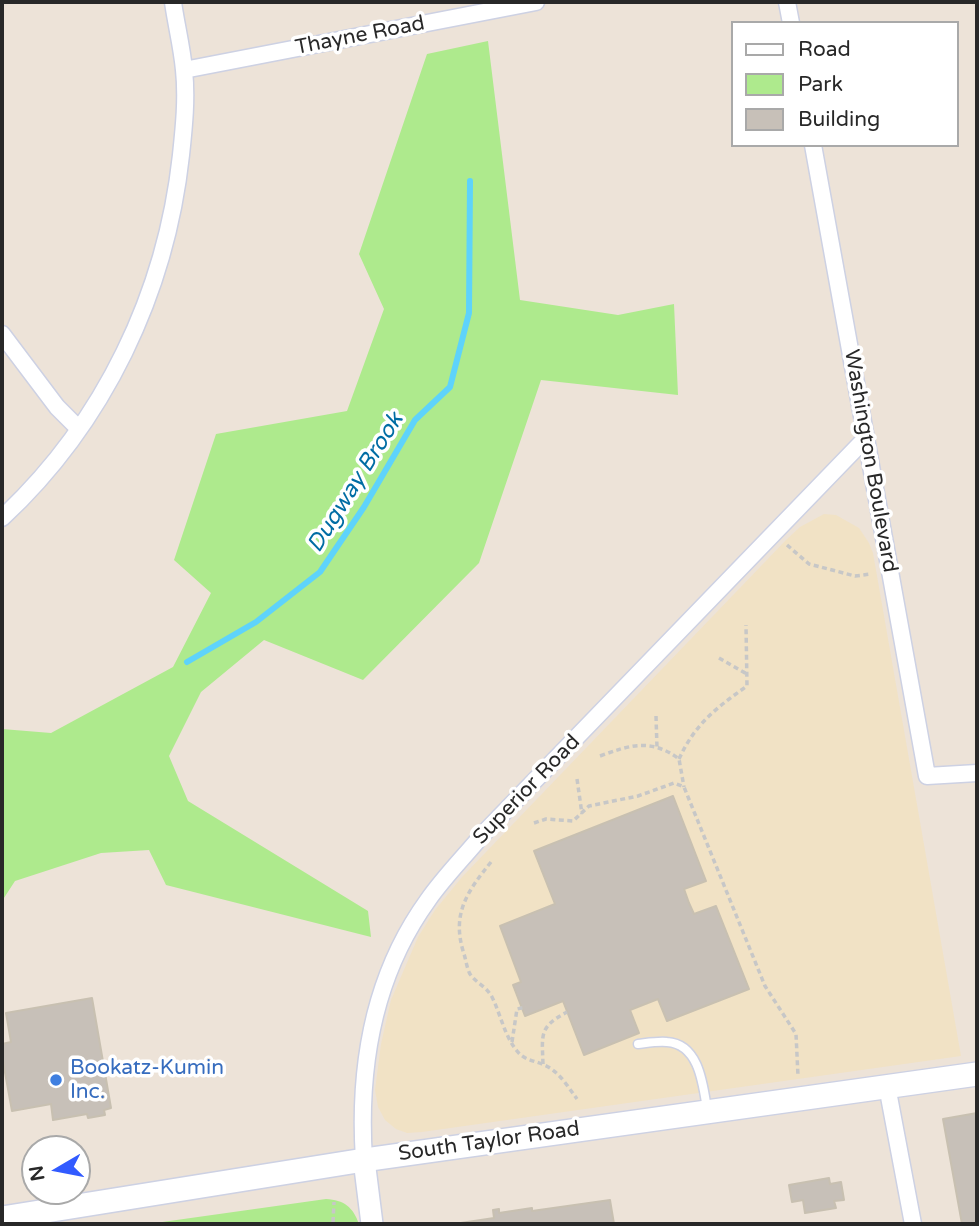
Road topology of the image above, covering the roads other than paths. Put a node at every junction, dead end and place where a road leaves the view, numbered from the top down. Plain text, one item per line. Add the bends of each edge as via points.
1 (173, 2) edge
2 (536, 2) edge
3 (787, 2) edge
4 (791, 21) edge
5 (184, 70) junction
6 (813, 147) edge
7 (2, 334) edge
8 (79, 429) junction
9 (865, 439) junction
10 (2, 518) edge
11 (977, 773) edge
12 (638, 1044) dead end
13 (977, 1074) edge
14 (887, 1086) junction
15 (708, 1112) junction
16 (364, 1160) junction
17 (2, 1218) edge
18 (372, 1224) edge
19 (913, 1224) edge

1 - 5 street
2 - 5 street, Thayne Road
3 - 4 street
5 - 8 street via 179,175 157,276 114,373
6 - 9 street, Washington Boulevard
7 - 8 street
8 - 10 street
9 - 11 street, Washington Boulevard via 927,776
9 - 16 street, Superior Road via 483,834 429,898 393,962 374,1019 363,1088
12 - 15 lane via 669,1042 687,1050 700,1069
13 - 14 main road, South Taylor Road
14 - 15 main road, South Taylor Road
14 - 19 street
15 - 16 main road, South Taylor Road
16 - 17 main road, South Taylor Road
16 - 18 street, Superior Road

